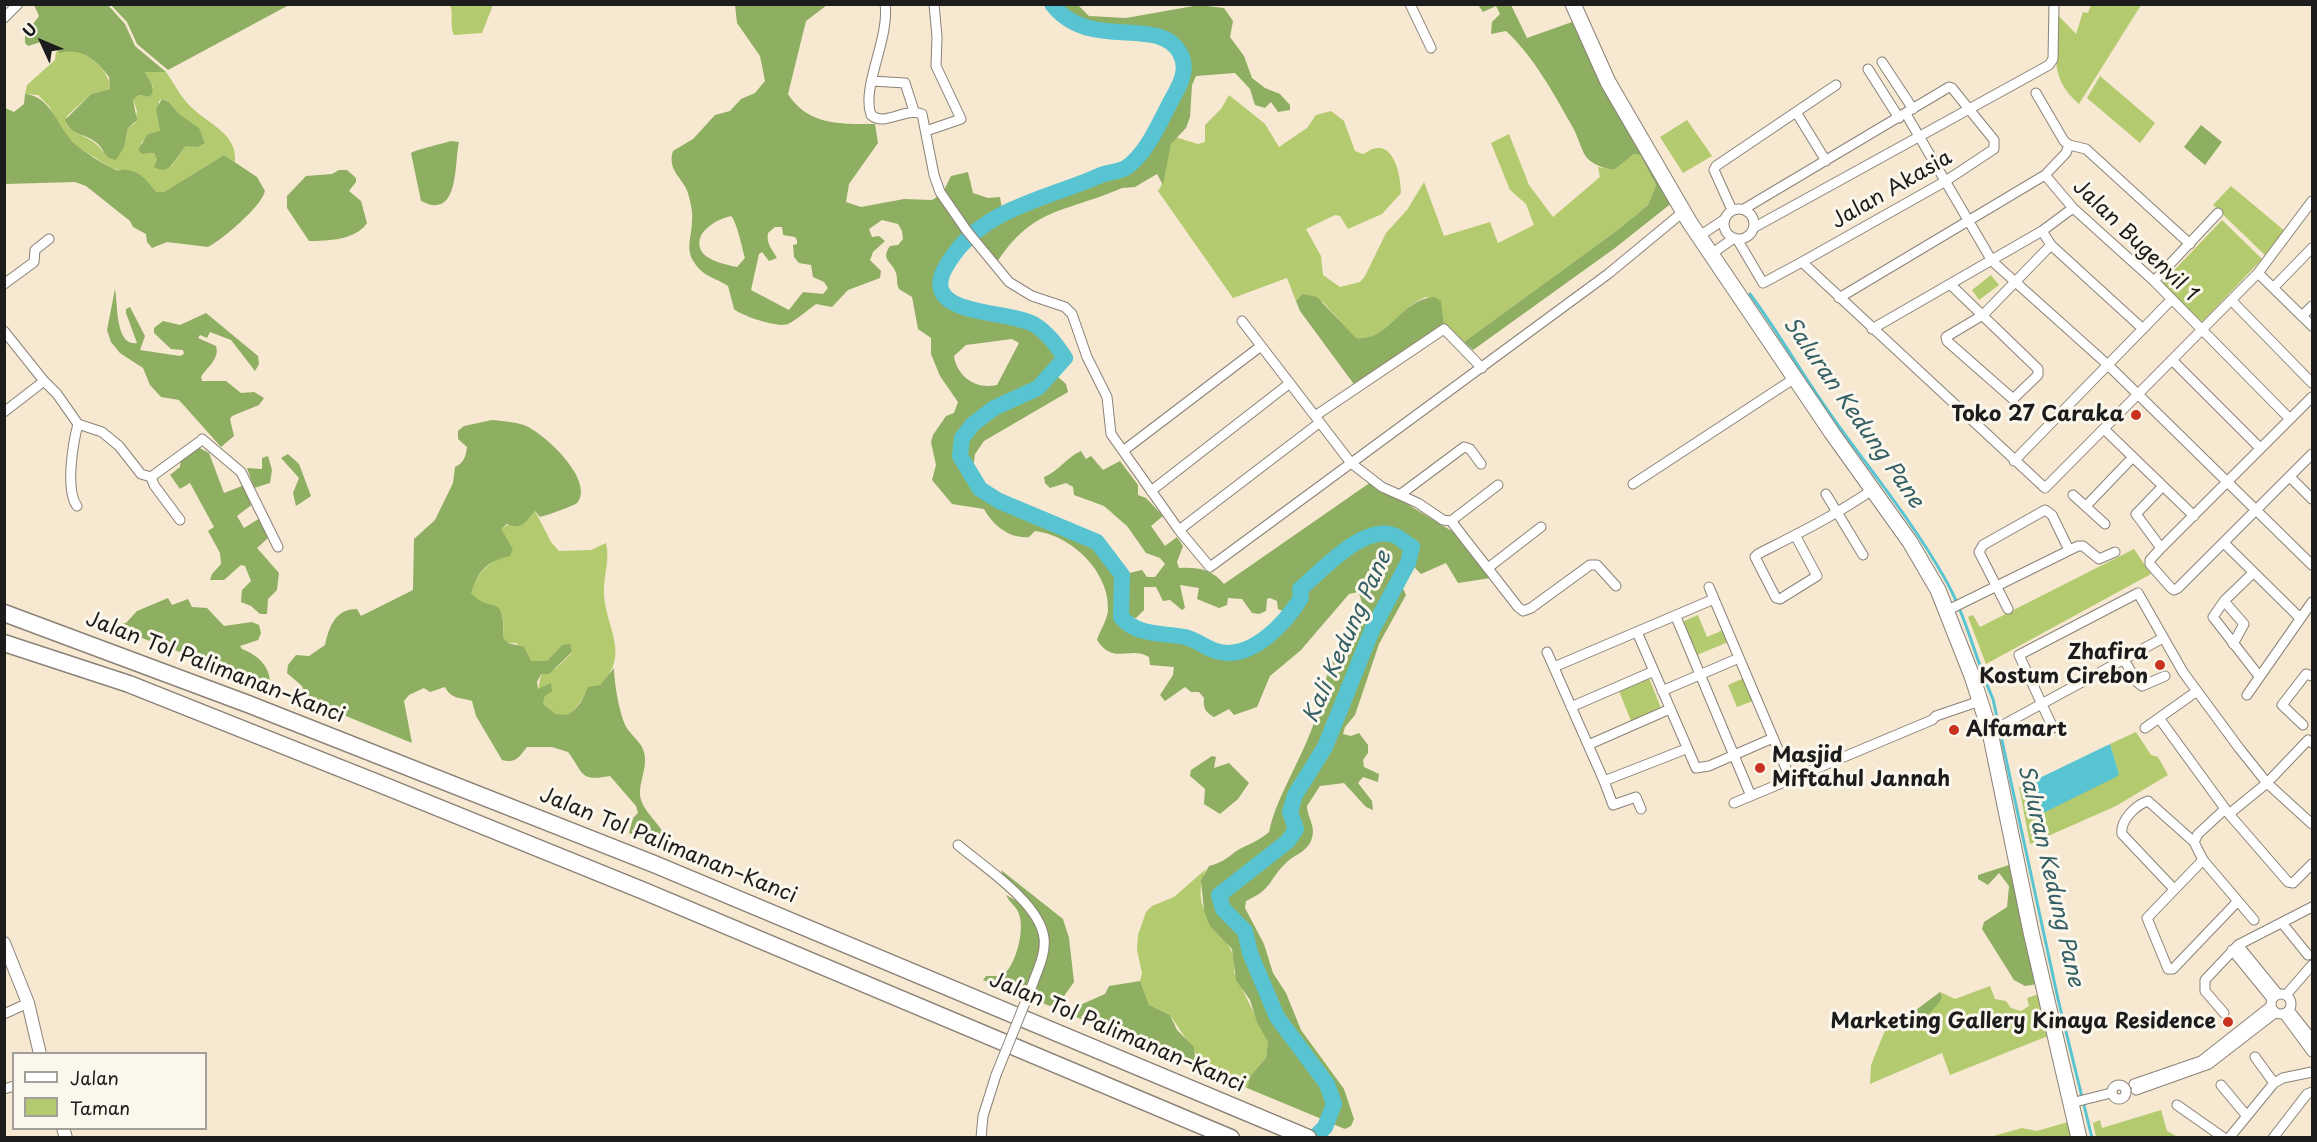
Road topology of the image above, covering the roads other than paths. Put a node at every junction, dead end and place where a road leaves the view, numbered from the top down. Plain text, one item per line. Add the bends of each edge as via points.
1 (18, 4) edge
2 (885, 4) edge
3 (934, 4) edge
4 (1410, 4) edge
5 (1573, 4) edge
6 (2054, 4) edge
7 (4, 18) edge
8 (1431, 48) dead end
9 (1882, 62) dead end
10 (1868, 69) dead end
11 (872, 81) junction
12 (1836, 85) dead end
13 (2036, 93) dead end
14 (1969, 109) junction
15 (914, 111) junction
16 (1796, 112) junction
17 (1906, 114) junction
18 (926, 131) junction
19 (1918, 137) junction
20 (2069, 145) junction
21 (1826, 161) junction
22 (2044, 176) junction
23 (1944, 182) junction
24 (2313, 201) edge
25 (2073, 208) junction
26 (1744, 209) junction
27 (1732, 210) junction
28 (1683, 212) junction
29 (2218, 213) dead end
30 (1725, 219) junction
31 (1968, 223) junction
32 (1755, 227) junction
33 (2042, 231) junction
34 (1701, 235) junction
35 (49, 239) dead end
36 (1735, 239) junction
37 (2050, 244) junction
38 (2190, 244) junction
39 (2313, 248) edge
40 (1712, 254) junction
41 (1992, 261) junction
42 (1802, 262) junction
43 (2260, 271) junction
44 (2016, 280) junction
45 (2154, 281) junction
46 (4, 284) edge
47 (1950, 284) junction
48 (2274, 287) junction
49 (1839, 298) junction
50 (2171, 300) junction
51 (2231, 300) junction
52 (2313, 306) edge
53 (1983, 315) junction
54 (2302, 316) junction
55 (1242, 321) dead end
56 (2313, 326) edge
57 (1872, 329) junction
58 (2143, 329) junction
59 (4, 331) edge
60 (2202, 332) junction
61 (1261, 346) junction
62 (2174, 361) junction
63 (2108, 365) junction
64 (1482, 368) junction
65 (1795, 378) junction
66 (44, 381) junction
67 (1290, 383) junction
68 (2313, 384) edge
69 (2139, 395) junction
70 (2313, 397) edge
71 (4, 412) edge
72 (2290, 419) junction
73 (1317, 420) junction
74 (78, 424) junction
75 (2105, 430) junction
76 (2260, 448) junction
77 (1123, 451) junction
78 (2313, 454) edge
79 (2133, 457) junction
80 (2014, 461) junction
81 (1352, 464) junction
82 (1481, 464) dead end
83 (151, 477) junction
84 (2290, 477) junction
85 (2227, 483) junction
86 (1633, 484) dead end
87 (1498, 485) dead end
88 (2163, 486) junction
89 (1872, 490) junction
90 (1151, 491) junction
91 (1401, 494) junction
92 (1826, 494) dead end
93 (2073, 495) dead end
94 (2313, 499) edge
95 (76, 506) dead end
96 (2086, 507) junction
97 (2256, 510) junction
98 (1838, 513) junction
99 (2194, 516) junction
100 (180, 520) dead end
101 (1451, 521) junction
102 (2105, 524) dead end
103 (1541, 527) dead end
104 (1179, 530) junction
105 (1795, 535) junction
106 (2224, 543) junction
107 (278, 547) dead end
108 (2161, 548) junction
109 (2069, 550) junction
110 (2115, 552) dead end
111 (1863, 555) dead end
112 (2313, 566) edge
113 (1488, 568) junction
114 (2253, 573) junction
115 (1616, 586) dead end
116 (1996, 586) junction
117 (1709, 588) dead end
118 (1714, 599) junction
119 (2224, 601) junction
120 (2313, 602) edge
121 (2008, 609) dead end
122 (1949, 610) junction
123 (4, 614) edge
124 (1676, 617) junction
125 (2300, 618) junction
126 (1637, 632) junction
127 (2163, 638) junction
128 (4, 643) edge
129 (2234, 644) junction
130 (1547, 652) dead end
131 (1739, 658) junction
132 (2123, 658) junction
133 (1554, 667) junction
134 (1654, 671) junction
135 (1700, 675) junction
136 (2165, 676) dead end
137 (2259, 676) junction
138 (2313, 676) edge
139 (1662, 691) junction
140 (2197, 691) junction
141 (2247, 695) dead end
142 (1980, 701) junction
143 (2041, 704) junction
144 (1571, 707) junction
145 (1670, 710) junction
146 (2159, 718) junction
147 (2303, 725) dead end
148 (2053, 728) dead end
149 (2145, 728) dead end
150 (1993, 730) junction
151 (1773, 738) junction
152 (2313, 743) edge
153 (1588, 745) junction
154 (1686, 749) junction
155 (1734, 756) junction
156 (1791, 780) junction
157 (1604, 781) junction
158 (2267, 783) junction
159 (1752, 796) junction
160 (1734, 803) dead end
161 (1641, 809) dead end
162 (2227, 811) junction
163 (2313, 824) edge
164 (2194, 842) junction
165 (958, 845) dead end
166 (2203, 860) junction
167 (2313, 864) edge
168 (2174, 889) junction
169 (2237, 902) junction
170 (2313, 907) edge
171 (2254, 920) dead end
172 (2282, 923) junction
173 (4, 943) edge
174 (2235, 948) junction
175 (2308, 955) dead end
176 (2313, 965) edge
177 (2313, 974) edge
178 (28, 1003) junction
179 (2280, 1004) junction
180 (2224, 1012) dead end
181 (4, 1014) edge
182 (2313, 1039) edge
183 (40, 1052) edge
184 (2313, 1052) edge
185 (2255, 1057) dead end
186 (2313, 1072) edge
187 (2274, 1083) junction
188 (2221, 1085) dead end
189 (2313, 1092) edge
190 (2074, 1102) junction
191 (2177, 1105) dead end
192 (2246, 1115) junction
193 (1300, 1134) edge
194 (981, 1137) edge
195 (1231, 1137) edge
196 (2079, 1137) edge
197 (2224, 1137) edge
198 (2229, 1137) edge
199 (2273, 1137) edge

1 - 7 street
2 - 11 street via 886,22
3 - 18 street via 936,66 961,119
4 - 8 street
5 - 28 main road via 1608,82
6 - 14 street via 2053,58 2049,65
9 - 17 street
10 - 17 street
11 - 15 street via 905,83
11 - 15 street via 872,118 882,120
12 - 16 street
13 - 20 street
14 - 17 street via 1951,87
14 - 19 street
14 - 23 street, Jalan Akasia via 1996,144
15 - 18 street via 923,116
16 - 21 street
16 - 27 street via 1716,166 1714,170
17 - 19 street
17 - 21 street
18 - 77 street via 940,192 979,247 1017,289 1060,305 1072,314 1107,397 1111,434
19 - 23 street
19 - 32 street
20 - 22 street
20 - 38 street via 2086,149
21 - 26 street
22 - 25 street, Jalan Bugenvil 1
22 - 31 street
23 - 31 street
23 - 42 street, Jalan Akasia
24 - 43 street
25 - 33 street
25 - 45 street, Jalan Bugenvil 1
26 - 27 street
26 - 32 street via 1753,216
27 - 30 street
28 - 34 main road
28 - 64 street
29 - 38 street
30 - 34 street
30 - 36 street via 1725,231
31 - 41 street
31 - 49 street
32 - 36 street via 1748,237
33 - 37 street
33 - 41 street
34 - 40 main road
35 - 46 street via 35,250 34,262
36 - 40 street
36 - 42 street, Jalan Akasia via 1763,283
37 - 44 street
37 - 58 street
38 - 45 street
39 - 48 street
40 - 65 main road
41 - 44 street
41 - 47 street
42 - 49 street
43 - 48 street
43 - 51 street
44 - 53 street
44 - 63 street
45 - 50 street, Jalan Bugenvil 1
47 - 53 street
47 - 57 street
48 - 54 street
49 - 57 street
50 - 58 street
50 - 60 street, Jalan Bugenvil 1
51 - 60 street
51 - 68 street
52 - 54 street
53 - 53 street via 2038,369 2038,375 2013,399 1947,341 1947,334
54 - 56 street
55 - 61 street
57 - 80 street
58 - 63 street
59 - 66 street
60 - 62 street
60 - 72 street, Jalan Bugenvil 1
61 - 67 street
61 - 77 street
62 - 69 street
62 - 76 street
63 - 69 street
63 - 80 street
64 - 73 street via 1444,328
64 - 81 street
65 - 86 street
65 - 89 main road
66 - 71 street
66 - 74 street
67 - 73 street
67 - 90 street
69 - 75 street
69 - 85 street
70 - 72 street
72 - 76 street
73 - 81 street
73 - 104 street
74 - 83 street via 102,432 141,474
74 - 95 street via 70,490
75 - 79 street
75 - 80 street via 2045,488
76 - 85 street
77 - 90 street
78 - 84 street
79 - 88 street
79 - 96 street
81 - 91 street via 1382,487
81 - 104 street via 1210,567
82 - 91 street via 1464,447
83 - 100 street
83 - 107 street via 197,443 241,472
84 - 94 street
84 - 97 street
85 - 97 street
85 - 99 street
87 - 101 street
88 - 99 street
88 - 108 street via 2136,514
89 - 98 street
89 - 122 main road via 1926,566
90 - 104 street
91 - 101 street via 1438,518
92 - 98 street
93 - 96 street
96 - 102 street
97 - 106 street
97 - 112 street
98 - 105 street
98 - 111 street
99 - 108 street
101 - 113 street
103 - 113 street
105 - 105 street via 1817,576 1776,598 1754,560 1758,554
106 - 108 street via 2174,590 2149,562
106 - 114 street
109 - 110 street via 2083,546 2099,559
109 - 116 street
109 - 116 street via 2052,515 2045,510 1980,548
113 - 115 street via 1523,610 1590,564 1597,565
114 - 119 street
114 - 125 street
116 - 121 street
116 - 122 street
117 - 118 street
118 - 124 street
118 - 131 street
119 - 129 street via 2244,624
119 - 129 street via 2213,617
120 - 125 street
122 - 142 main road
123 - 193 highway, Jalan Tol Palimanan–Kanci via 156,669 634,856
124 - 126 street
124 - 135 street
125 - 137 street
126 - 133 street
126 - 134 street
127 - 132 street
127 - 140 street
127 - 143 street via 2140,596 2134,593 2021,654 2021,665
128 - 195 highway via 129,684 380,784
129 - 137 street
130 - 133 street
131 - 135 street
131 - 151 street
132 - 136 street via 2142,686
132 - 143 street
133 - 144 street
134 - 139 street
134 - 144 street
135 - 139 street
135 - 155 street
137 - 141 street
138 - 147 street via 2306,674 2282,705
139 - 145 street
140 - 146 street
140 - 158 street
142 - 150 main road
142 - 156 street
143 - 148 street
143 - 150 street
144 - 153 street
145 - 153 street
145 - 154 street
146 - 149 street
146 - 162 street
150 - 190 main road via 2031,932
151 - 155 street
151 - 156 street
152 - 158 street via 2307,740
153 - 157 street
154 - 155 street via 1696,768
154 - 157 street
155 - 159 street
156 - 159 street
157 - 161 street via 1613,805 1636,797
158 - 162 street
158 - 163 street
159 - 160 street
162 - 164 street via 2198,834
162 - 167 street via 2288,882 2293,883
164 - 166 street
164 - 168 street via 2148,801 2122,823 2122,834
165 - 194 street, bridge via 1014,892 1040,924 1045,940 1033,983 996,1075
166 - 168 street
166 - 169 street
168 - 169 street via 2146,920 2169,970
169 - 171 street
170 - 172 street
172 - 174 street
172 - 175 street
173 - 178 street
174 - 179 street
174 - 180 street via 2205,980 2205,991
176 - 179 street
177 - 179 street
178 - 181 street
178 - 183 street
179 - 182 street
179 - 184 street
179 - 190 street via 2209,1064 2133,1088 2118,1099 2111,1093
185 - 187 street
186 - 187 street
187 - 192 street
188 - 192 street
189 - 199 street via 2307,1094
190 - 196 main road
191 - 197 street
192 - 198 street

